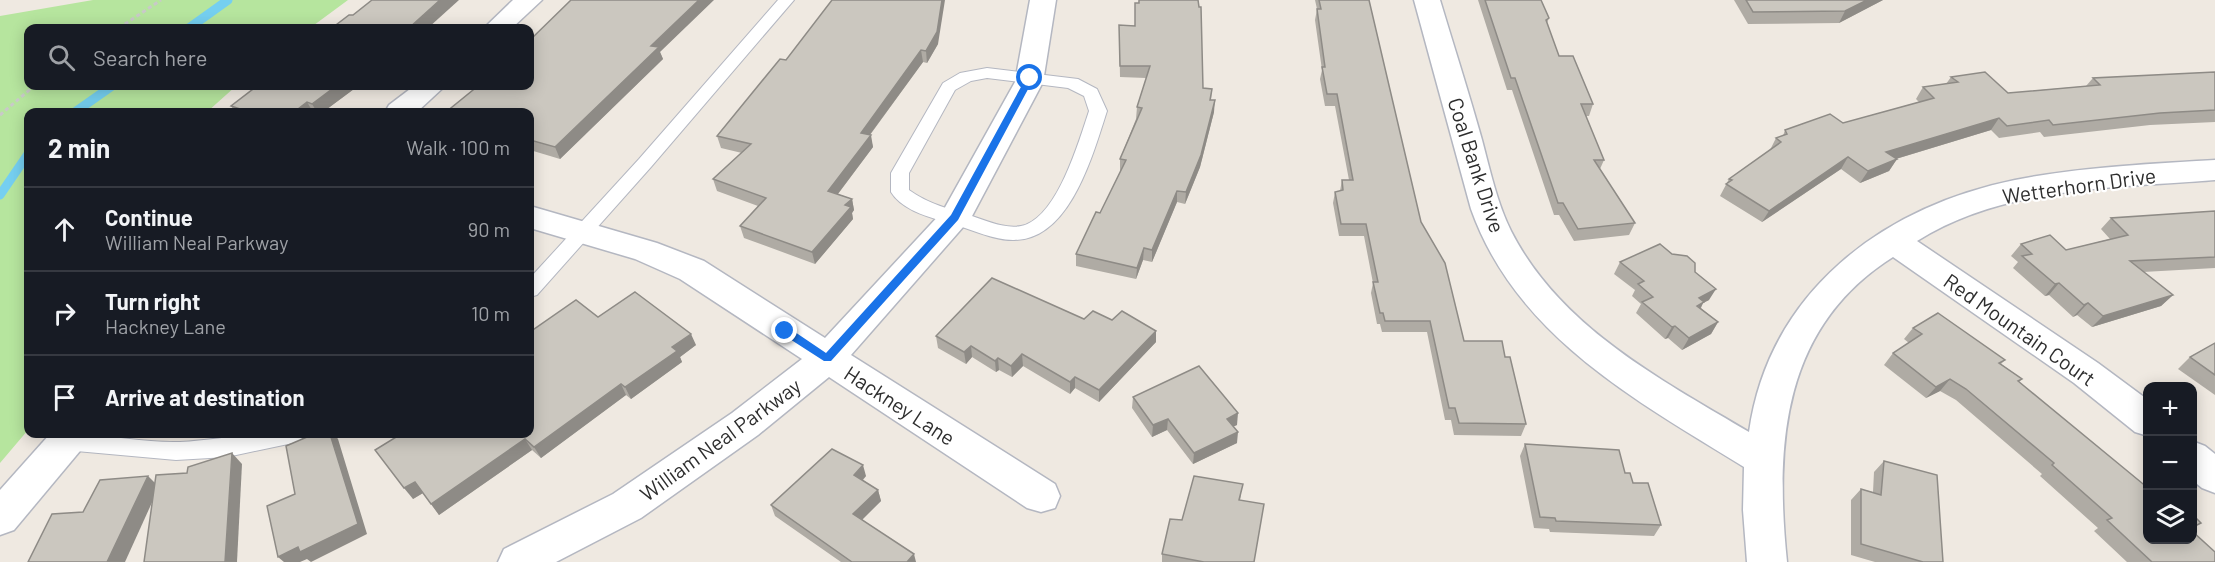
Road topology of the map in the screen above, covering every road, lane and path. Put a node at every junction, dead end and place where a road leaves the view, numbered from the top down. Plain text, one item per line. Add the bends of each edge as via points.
1 (161, 0) edge
2 (529, 0) edge
3 (786, 0) edge
4 (1043, 0) edge
5 (1427, 0) edge
6 (125, 24) edge
7 (502, 24) edge
8 (1030, 78) junction
9 (29, 90) edge
10 (426, 90) edge
11 (404, 108) edge
12 (0, 115) edge
13 (2215, 170) edge
14 (534, 218) edge
15 (955, 218) junction
16 (584, 231) junction
17 (1892, 240) junction
18 (534, 286) edge
19 (827, 358) junction
20 (2143, 418) edge
21 (67, 438) edge
22 (76, 438) edge
23 (274, 438) edge
24 (1761, 458) junction
25 (2197, 461) edge
26 (2215, 477) edge
27 (1041, 496) dead end
28 (0, 518) edge
29 (518, 562) edge
30 (1767, 562) edge

1 - 6 path
2 - 7 street
3 - 16 lane
4 - 8 street, William Neal Parkway
5 - 24 street, Coal Bank Drive via 1483,198 1496,232 1523,277 1587,344 1637,383
8 - 15 street, William Neal Parkway
8 - 15 lane via 987,73 966,77 949,87 900,172 900,192 914,204
8 - 15 lane via 1072,83 1091,93 1098,111 1075,172 1050,218 1028,231 1000,232
9 - 12 path
10 - 11 street
13 - 17 street, Wetterhorn Drive via 2102,178 2026,189 1936,217
14 - 16 street, Hackney Lane
15 - 19 street, William Neal Parkway
16 - 18 lane
16 - 19 street, Hackney Lane via 692,270
17 - 20 street, Red Mountain Court
17 - 24 street, Wetterhorn Drive via 1841,279 1809,315 1790,348 1770,401
19 - 27 street, Hackney Lane
19 - 29 street, William Neal Parkway via 745,424 627,506
21 - 28 street
22 - 23 lane via 176,451 227,448
24 - 30 street, Wetterhorn Drive
25 - 26 street

